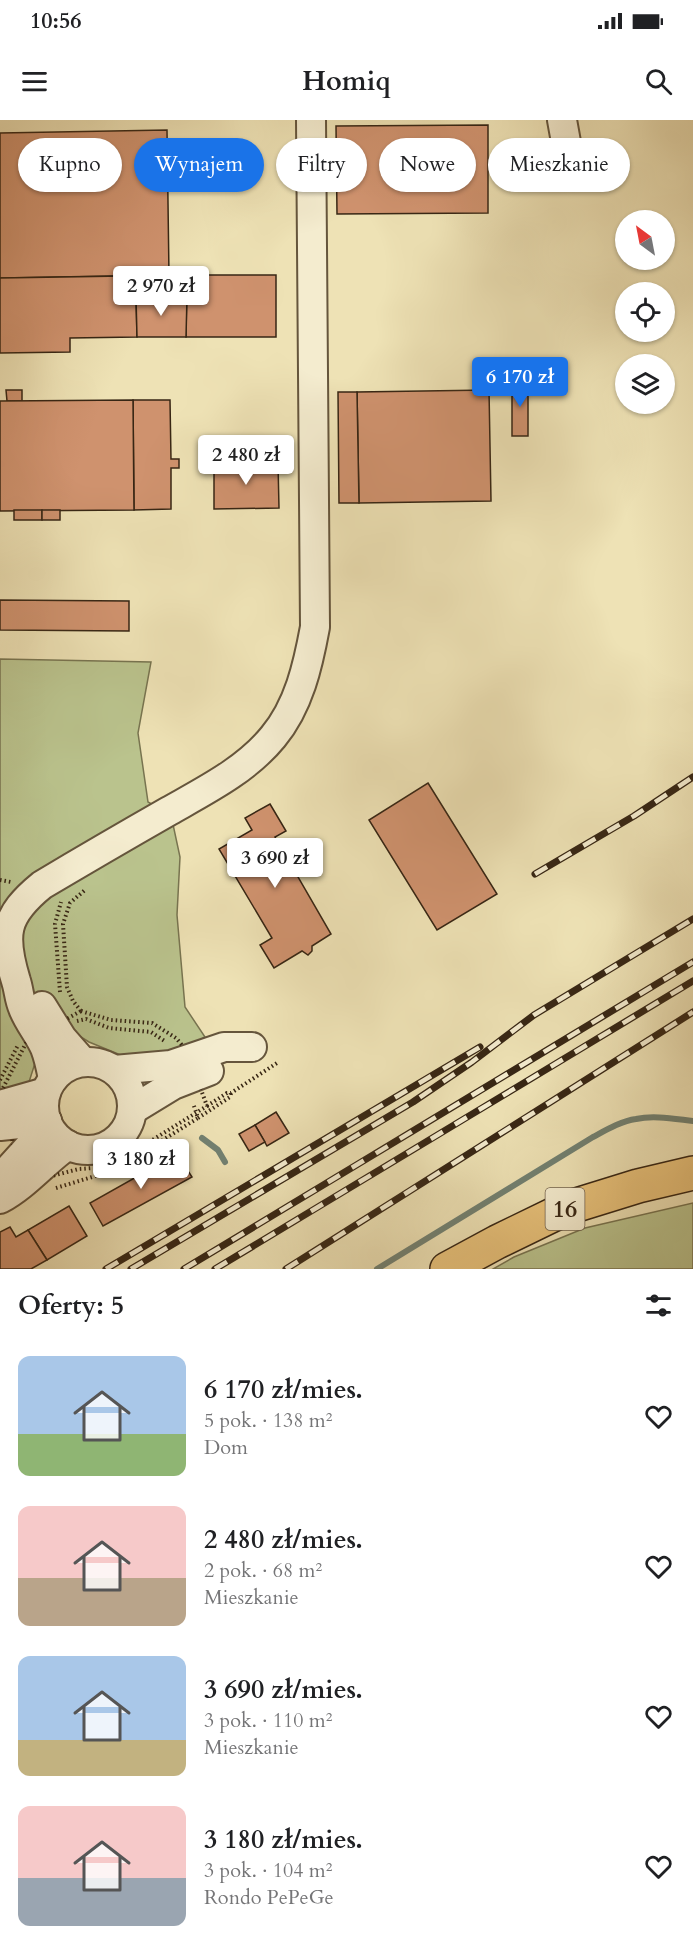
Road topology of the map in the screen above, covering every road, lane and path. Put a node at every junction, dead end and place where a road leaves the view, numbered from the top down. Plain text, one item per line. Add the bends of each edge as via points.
1 (311, 120) edge
2 (91, 885) dead end
3 (63, 896) dead end
4 (6, 917) edge
5 (81, 1011) junction
6 (44, 1026) junction
7 (83, 1062) junction
8 (277, 1063) dead end
9 (193, 1067) junction
10 (114, 1070) junction
11 (50, 1085) junction
12 (229, 1093) junction
13 (207, 1106) junction
14 (3, 1108) edge
15 (132, 1110) junction
16 (198, 1118) dead end
17 (47, 1121) junction
18 (68, 1145) junction
19 (31, 1161) junction
20 (693, 1173) edge
21 (0, 1179) edge
22 (0, 1199) edge
23 (447, 1269) edge

1 - 4 street via 315,627 294,704 274,736 250,761 42,885
2 - 5 path via 70,903 63,924 68,987
3 - 6 path via 55,924 61,1001
4 - 6 street via 10,962 17,982 38,999
5 - 6 path
5 - 9 path via 111,1020 152,1023 176,1038
6 - 7 street via 62,1038
6 - 11 street
6 - 14 path via 27,1041 3,1088
6 - 14 path via 26,1031
7 - 10 street via 97,1062
7 - 11 street via 69,1065
8 - 12 path
9 - 10 street
9 - 13 path
9 - 15 street via 173,1085
10 - 15 street via 129,1088
11 - 14 street
11 - 17 street via 44,1112
12 - 13 path
12 - 16 path via 230,1097
13 - 19 path via 109,1167 48,1177
14 - 17 street
14 - 19 path via 13,1144
15 - 18 street via 124,1132 114,1142 85,1150
17 - 18 street via 57,1138
17 - 19 street via 36,1139
18 - 19 street
19 - 21 street
19 - 22 street via 14,1192
20 - 23 main road, 16 via 567,1208

